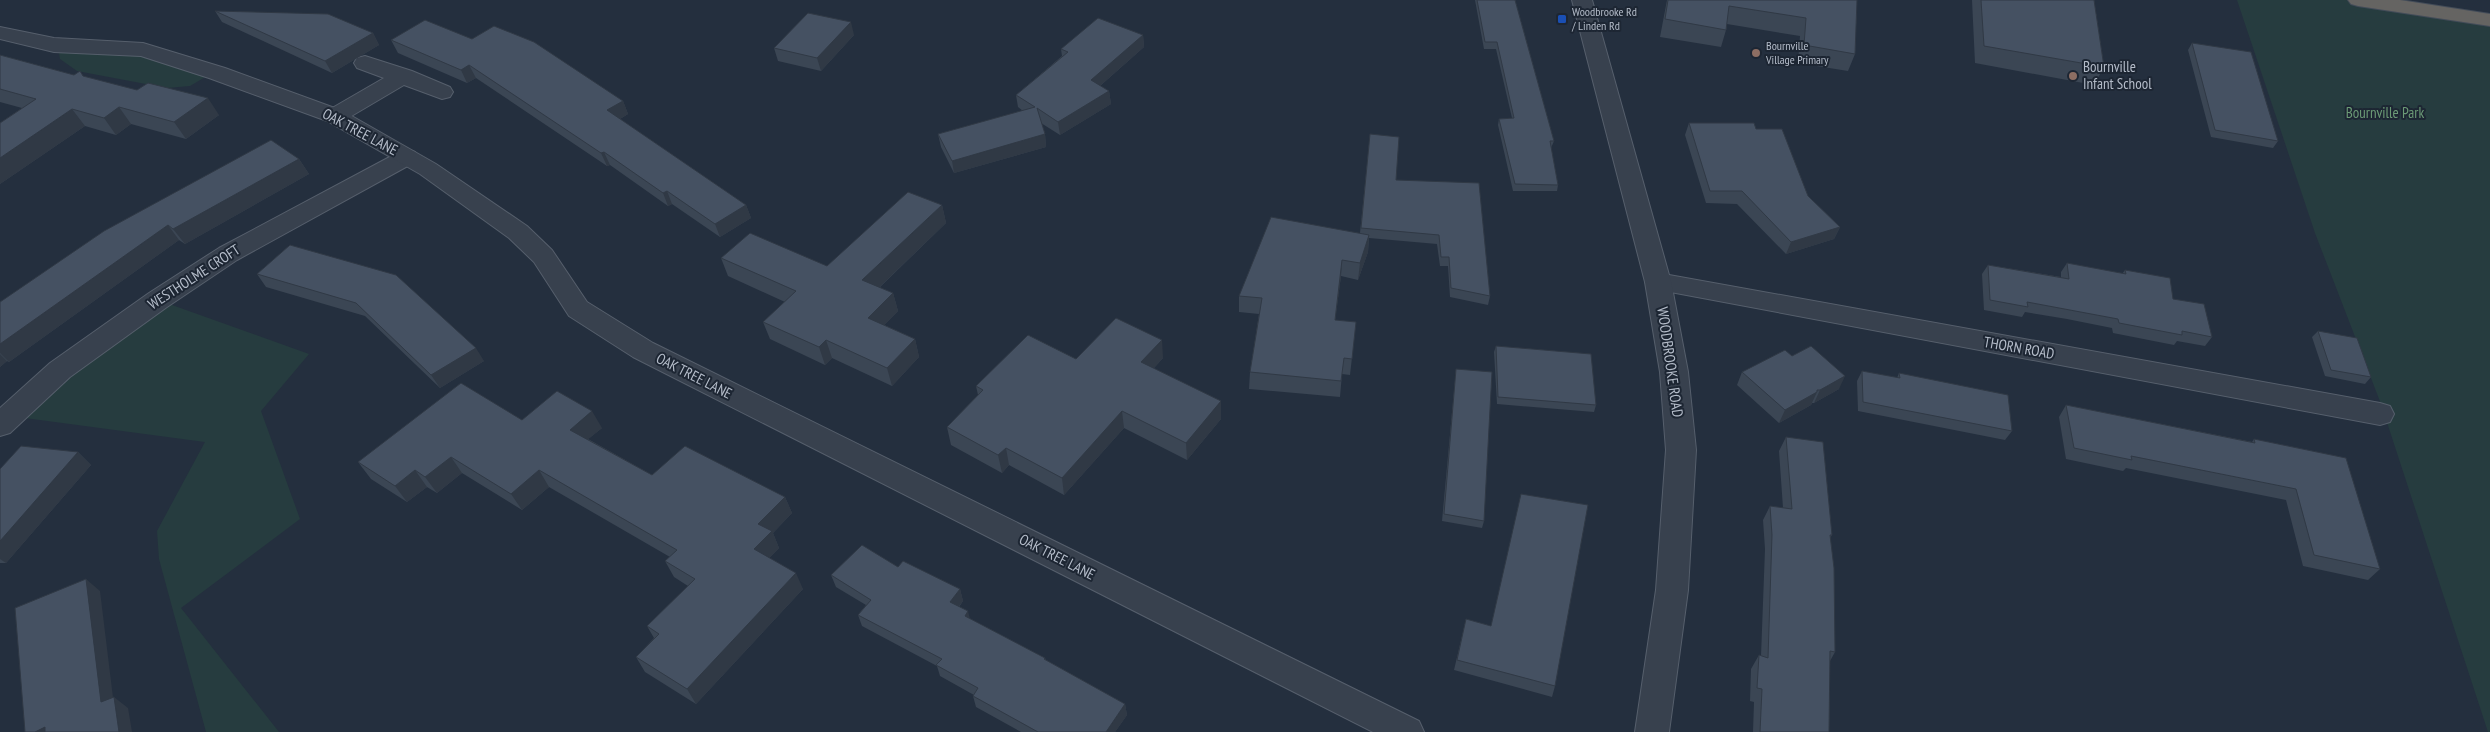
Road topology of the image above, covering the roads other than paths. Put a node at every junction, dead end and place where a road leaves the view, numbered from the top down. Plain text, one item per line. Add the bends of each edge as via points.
1 (1582, 0) edge
2 (2358, 0) edge
3 (2490, 20) edge
4 (0, 33) edge
5 (365, 63) dead end
6 (404, 76) junction
7 (442, 92) dead end
8 (335, 116) junction
9 (407, 157) junction
10 (1658, 282) junction
11 (2380, 414) dead end
12 (0, 425) edge
13 (1407, 732) edge
14 (1652, 732) edge

1 - 10 street, WOODBROOKE ROAD
2 - 3 highway
4 - 8 street, OAK TREE LANE via 54,45 143,50 218,73
5 - 6 street
6 - 7 street
6 - 8 street
8 - 9 street, OAK TREE LANE
9 - 12 street, WESTHOLME CROFT via 228,254 60,370
9 - 13 street, OAK TREE LANE via 518,232 543,256 578,309 643,350
10 - 11 street, THORN ROAD
10 - 14 street, WOODBROOKE ROAD via 1674,372 1681,450 1672,590

